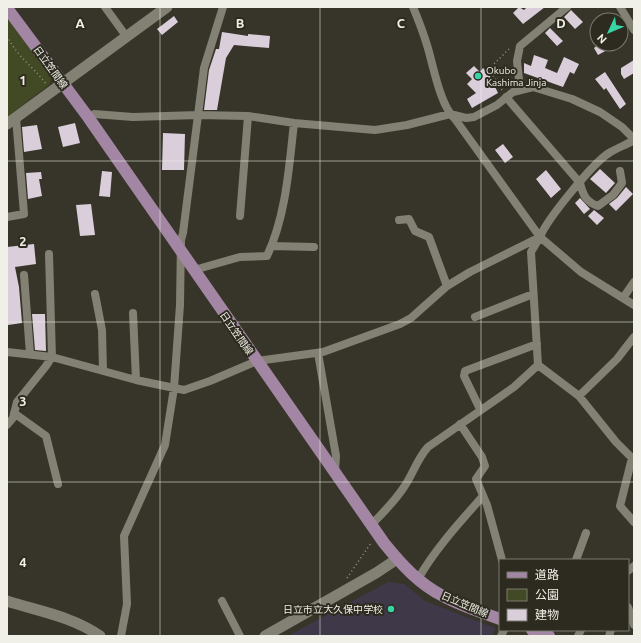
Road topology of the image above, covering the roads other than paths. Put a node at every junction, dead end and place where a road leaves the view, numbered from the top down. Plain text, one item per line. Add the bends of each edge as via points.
1 (105, 7) edge
2 (167, 7) edge
3 (223, 7) edge
4 (413, 7) edge
5 (567, 7) edge
6 (620, 7) edge
7 (7, 8) edge
8 (634, 30) edge
9 (126, 36) junction
10 (63, 83) junction
11 (520, 89) junction
12 (506, 97) junction
13 (496, 105) junction
14 (514, 106) junction
15 (450, 114) junction
16 (198, 115) junction
17 (248, 116) junction
18 (88, 117) junction
19 (11, 121) edge
20 (294, 123) junction
21 (634, 140) edge
22 (620, 171) dead end
23 (580, 183) junction
24 (240, 216) dead end
25 (7, 217) edge
26 (399, 220) dead end
27 (540, 237) junction
28 (272, 246) junction
29 (314, 247) dead end
30 (180, 251) junction
31 (49, 254) dead end
32 (194, 270) junction
33 (24, 275) dead end
34 (634, 282) edge
35 (448, 286) junction
36 (95, 294) dead end
37 (533, 294) junction
38 (623, 298) junction
39 (634, 305) edge
40 (132, 313) dead end
41 (475, 317) dead end
42 (634, 338) edge
43 (537, 344) junction
44 (7, 352) edge
45 (318, 353) junction
46 (30, 354) junction
47 (52, 357) junction
48 (257, 361) junction
49 (538, 365) junction
50 (103, 371) junction
51 (136, 380) junction
52 (174, 388) junction
53 (579, 396) junction
54 (480, 409) junction
55 (14, 413) junction
56 (460, 424) junction
57 (7, 425) edge
58 (633, 457) edge
59 (335, 476) junction
60 (58, 484) dead end
61 (483, 496) junction
62 (634, 522) edge
63 (371, 525) junction
64 (586, 533) dead end
65 (397, 559) junction
66 (502, 559) edge
67 (576, 559) edge
68 (418, 579) junction
69 (222, 601) dead end
70 (7, 602) edge
71 (629, 610) edge
72 (499, 619) edge
73 (634, 625) edge
74 (535, 631) edge
75 (100, 636) edge
76 (121, 636) edge
77 (240, 636) edge
78 (265, 636) edge
79 (549, 636) edge

1 - 9 street
2 - 9 street
3 - 16 street via 204,68
4 - 15 street
5 - 11 street via 520,46 517,61
6 - 8 street
7 - 10 main road, 日立笠間線
9 - 10 street
10 - 18 main road, 日立笠間線
10 - 19 street
11 - 12 street
11 - 21 street via 542,88 572,99 600,112 622,127
12 - 13 street
12 - 14 street
13 - 14 street
13 - 15 street via 474,117
14 - 23 street
15 - 20 street via 375,130
15 - 27 street
16 - 17 street
16 - 18 street via 133,117 94,114
16 - 30 street
17 - 20 street
17 - 24 street
18 - 30 main road, 日立笠間線
19 - 25 street via 24,214
20 - 28 street via 288,177
21 - 23 street via 608,154
22 - 23 street via 622,183 598,206 591,204 583,196
23 - 27 street via 544,226
26 - 35 street via 409,219 415,231 429,237
27 - 35 street via 470,272
27 - 37 street via 531,252
27 - 38 street via 581,272
28 - 29 street
28 - 32 street via 267,256 240,257
30 - 32 main road, 日立笠間線
30 - 52 street via 180,305
31 - 47 street
32 - 48 main road, 日立笠間線
33 - 46 street
34 - 38 street
35 - 45 street via 411,318
36 - 50 street via 102,330
37 - 41 street
37 - 43 street
38 - 39 street
40 - 51 street
42 - 53 street via 617,359
43 - 49 street
43 - 54 street via 465,371 464,376
44 - 46 street
45 - 48 street
45 - 59 street via 336,456
46 - 47 street
47 - 50 street
47 - 55 street via 17,402
48 - 52 street via 184,390
48 - 59 main road, 日立笠間線
49 - 53 street
49 - 54 street via 514,387
50 - 51 street
51 - 52 street
52 - 76 street via 165,445 124,536 127,604
53 - 58 street via 616,442
54 - 56 street
55 - 57 street
55 - 60 street via 46,436
56 - 61 street via 482,457 485,466 476,479
56 - 63 street via 428,447 404,487
58 - 62 street via 620,506
59 - 63 main road, 日立笠間線
61 - 66 street
61 - 68 street
63 - 65 main road, 日立笠間線
64 - 67 street
65 - 68 main road, 日立笠間線
65 - 78 street via 376,574
68 - 72 main road, 日立笠間線 via 443,596
69 - 77 street
70 - 75 street via 72,622
71 - 73 street
74 - 79 main road

